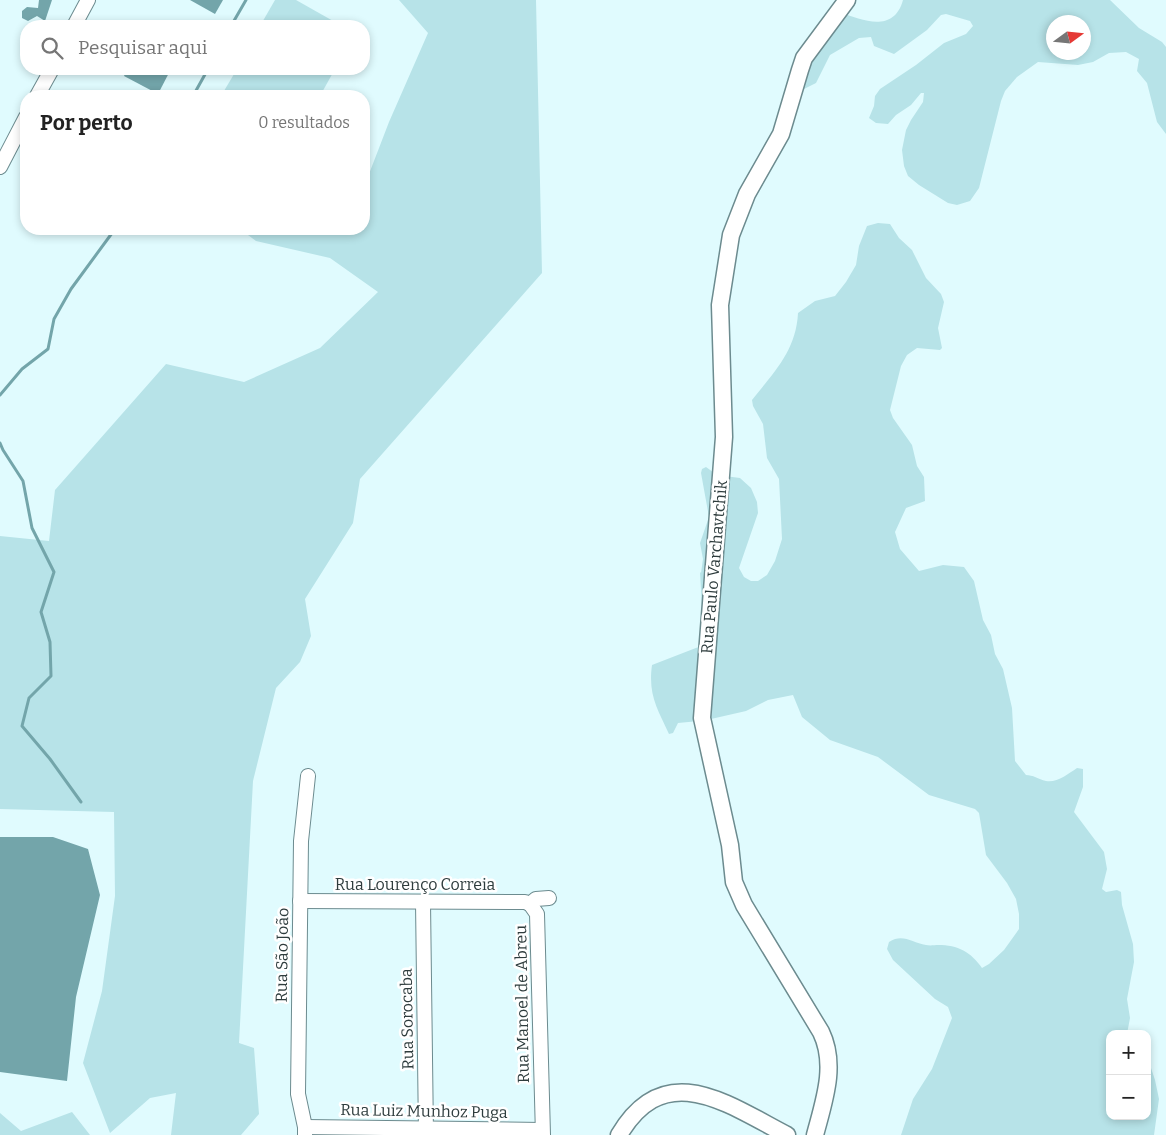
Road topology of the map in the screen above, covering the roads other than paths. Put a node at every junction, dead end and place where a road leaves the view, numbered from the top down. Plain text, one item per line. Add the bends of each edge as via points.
1 (88, 0) edge
2 (847, 0) edge
3 (77, 20) edge
4 (49, 75) edge
5 (40, 90) edge
6 (20, 129) edge
7 (0, 167) edge
8 (308, 776) dead end
9 (549, 898) dead end
10 (300, 901) junction
11 (423, 902) junction
12 (530, 904) junction
13 (305, 1131) edge
14 (426, 1132) edge
15 (542, 1132) edge
16 (619, 1135) edge
17 (787, 1135) edge
18 (815, 1135) edge

1 - 3 street
2 - 18 street, Rua Paulo Varchavtchik via 804,58 781,134 747,194 730,235 720,305 724,437 702,718 730,844 734,882 744,905 821,1032 829,1052 827,1085
4 - 5 street
6 - 7 street
8 - 10 street, Rua São João via 301,841
9 - 12 street via 536,899
10 - 11 street, Rua Lourenço Correia
10 - 13 street, Rua São João via 298,1094
11 - 12 street, Rua Lourenço Correia
11 - 14 street, Rua Sorocaba
12 - 15 street, Rua Manoel de Abreu via 537,914
13 - 14 street, Rua Luiz Munhoz Puga
14 - 15 street, Rua Luiz Munhoz Puga
16 - 17 street via 636,1111 651,1100 681,1092 717,1099

